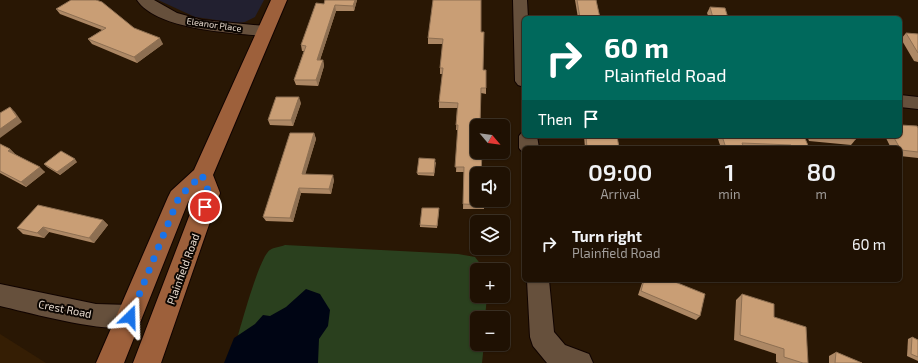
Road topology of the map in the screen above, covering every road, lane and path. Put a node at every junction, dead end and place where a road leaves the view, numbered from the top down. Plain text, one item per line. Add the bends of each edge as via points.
1 (279, 0) edge
2 (520, 0) edge
3 (152, 2) edge
4 (265, 31) junction
5 (522, 38) edge
6 (902, 101) edge
7 (918, 103) edge
8 (202, 175) junction
9 (538, 282) edge
10 (0, 295) edge
11 (130, 317) junction
12 (568, 359) edge
13 (110, 363) edge
14 (148, 363) edge

1 - 4 main road
2 - 5 street
3 - 4 street, Eleanor Place via 176,18 194,23
4 - 8 main road
6 - 7 street
8 - 11 main road via 179,197
8 - 14 main road, Plainfield Road via 209,193
9 - 12 street via 542,337
10 - 11 street, Crest Road via 96,315
11 - 13 main road

